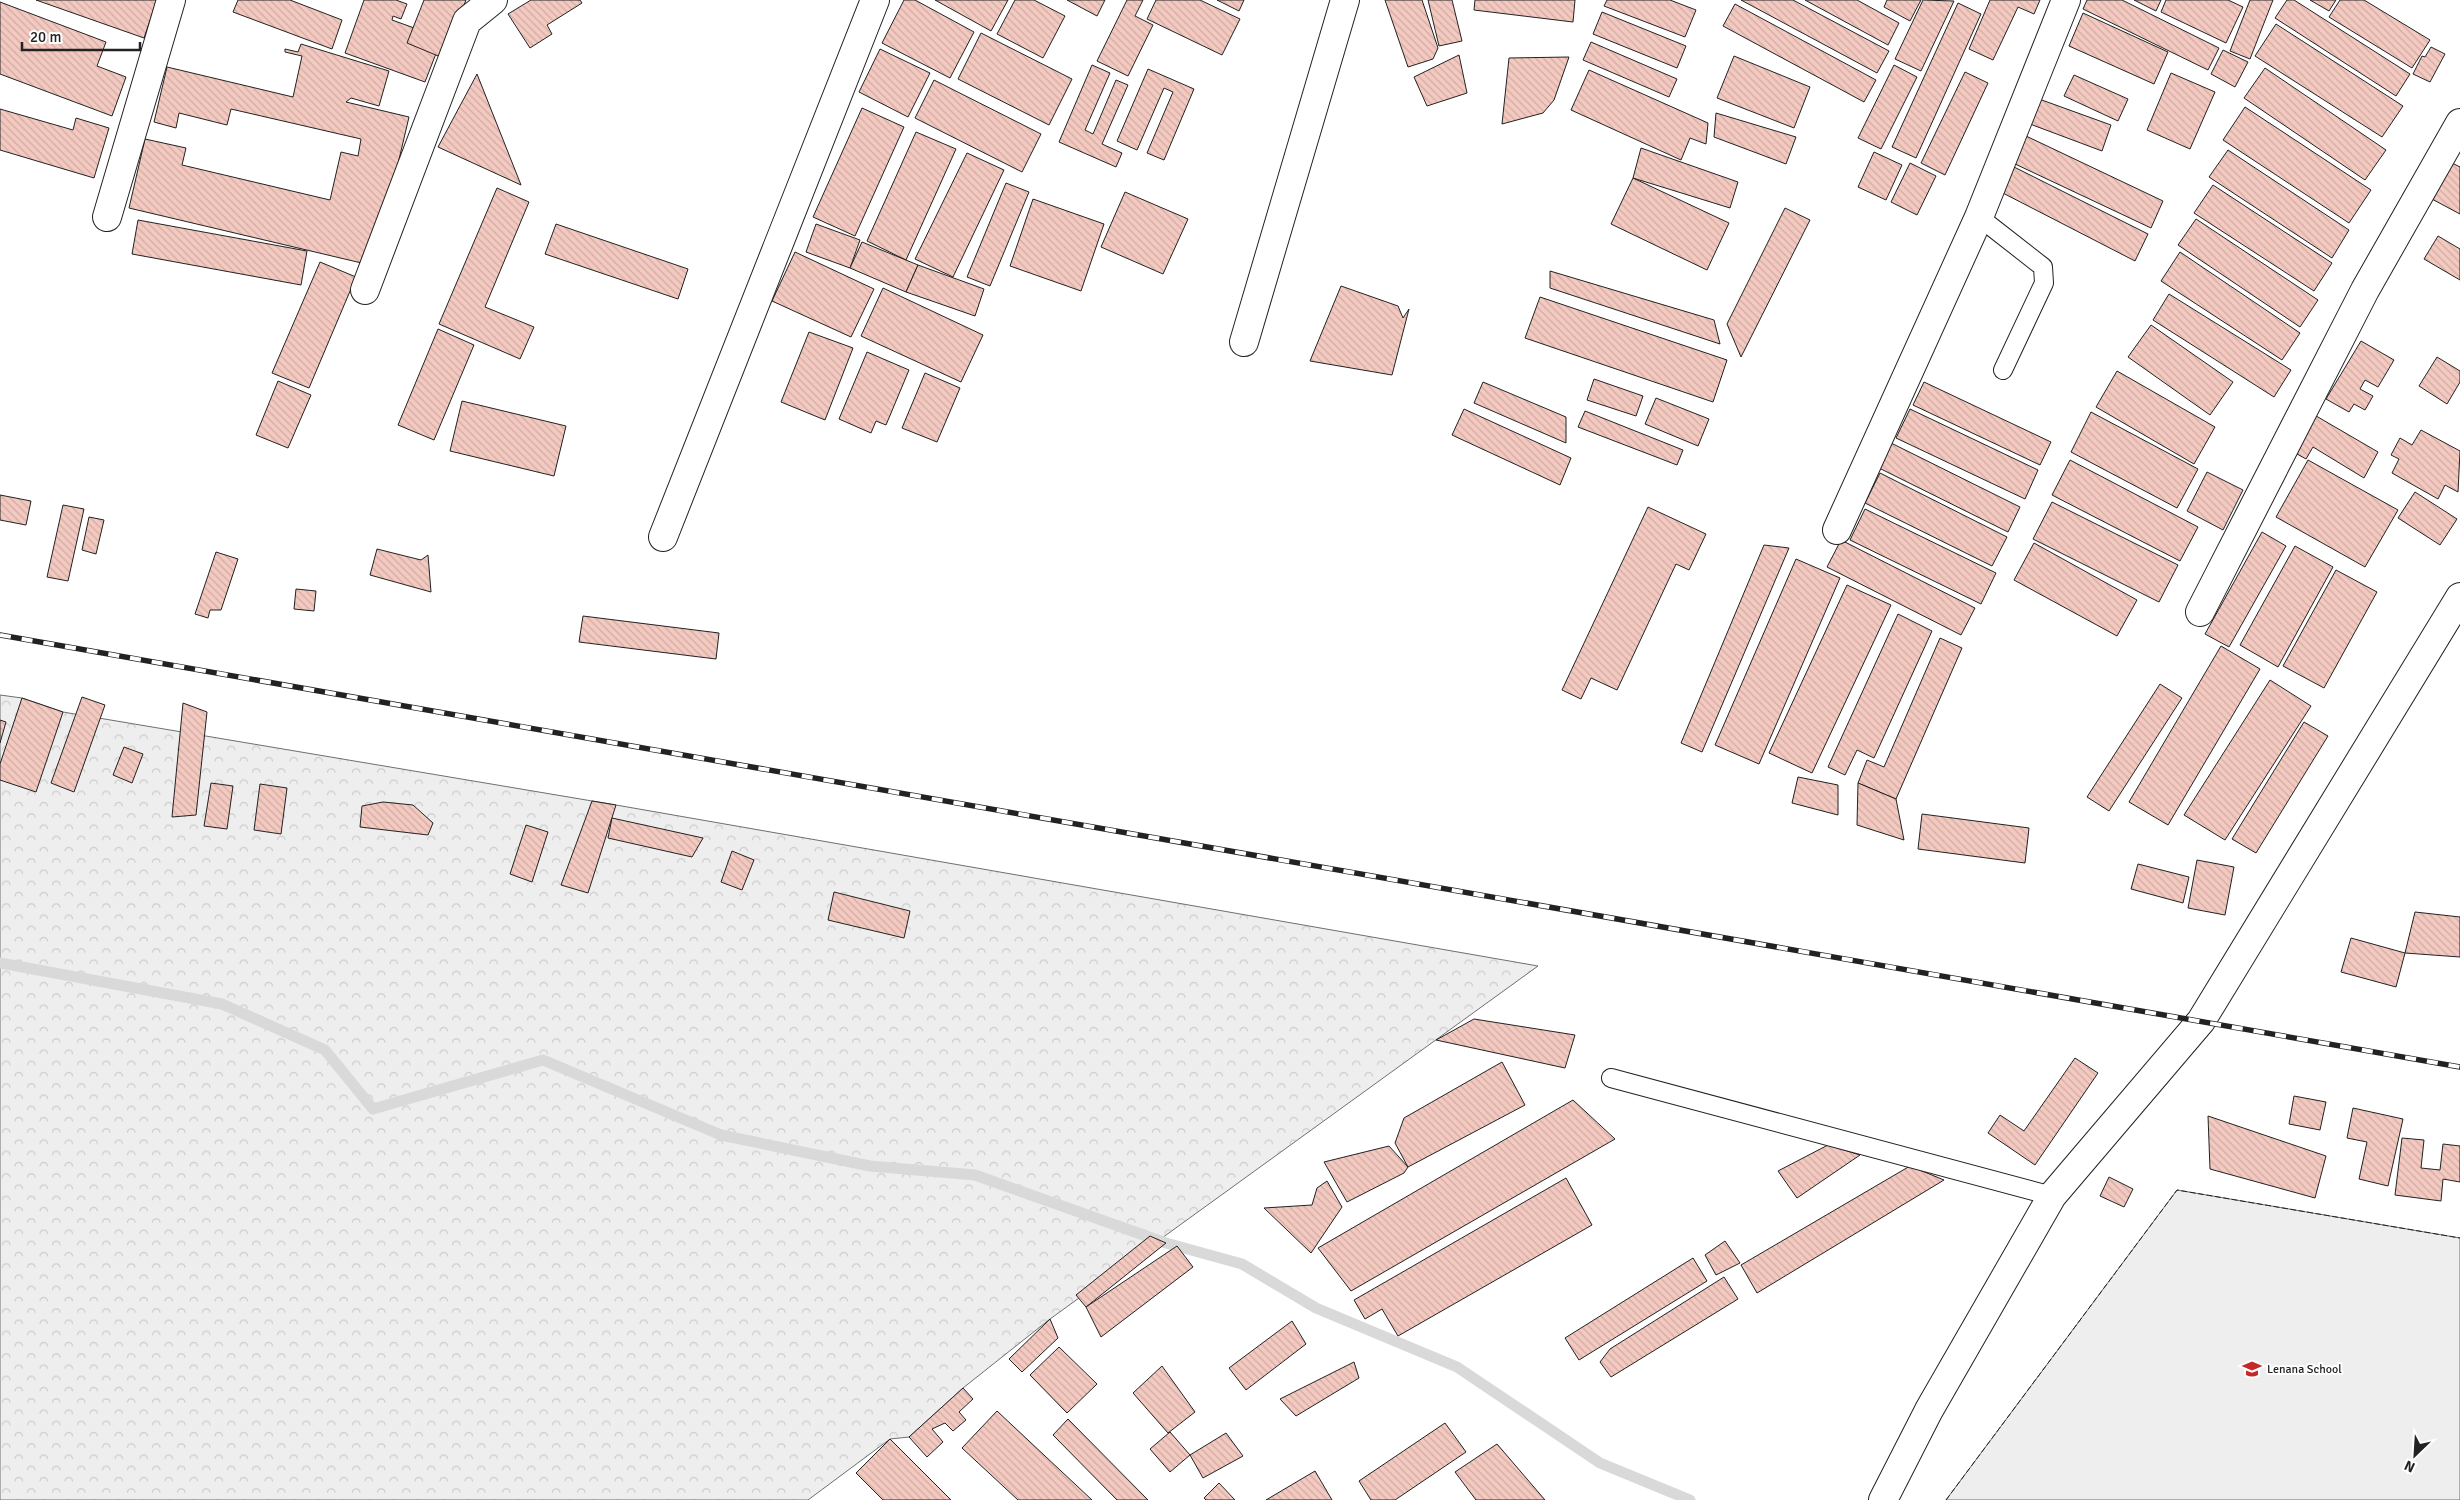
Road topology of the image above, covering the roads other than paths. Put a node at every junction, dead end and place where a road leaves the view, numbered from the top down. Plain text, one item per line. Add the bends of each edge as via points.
1 (171, 0) edge
2 (493, 0) edge
3 (875, 0) edge
4 (1345, 0) edge
5 (2066, 0) edge
6 (2460, 122) edge
7 (107, 217) dead end
8 (1978, 217) junction
9 (365, 290) dead end
10 (1244, 342) dead end
11 (2003, 370) dead end
12 (1838, 530) dead end
13 (662, 538) dead end
14 (2460, 597) edge
15 (2200, 612) dead end
16 (1611, 1078) dead end
17 (2052, 1196) junction
18 (1883, 1500) edge

1 - 7 street
2 - 9 street via 467,21
3 - 13 street
4 - 10 street
5 - 8 street
6 - 15 street via 2365,290
8 - 11 lane via 2043,267 2044,284
8 - 12 street
14 - 17 street via 2201,1021
16 - 17 lane
17 - 18 street via 1929,1410

